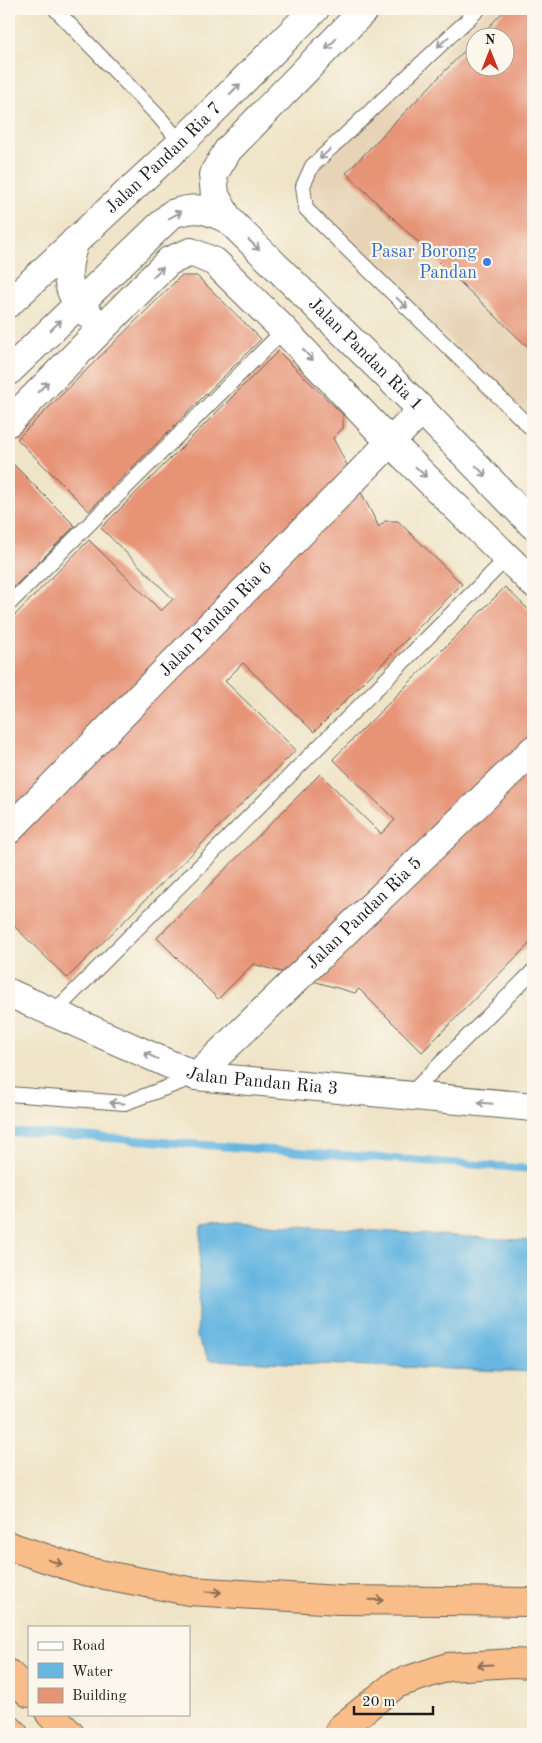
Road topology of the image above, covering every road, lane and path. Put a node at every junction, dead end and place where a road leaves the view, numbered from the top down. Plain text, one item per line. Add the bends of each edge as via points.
1 (55, 9) edge
2 (315, 9) edge
3 (365, 9) edge
4 (479, 9) edge
5 (181, 143) junction
6 (228, 220) junction
7 (75, 241) junction
8 (9, 303) edge
9 (79, 303) junction
10 (101, 329) junction
11 (284, 330) junction
12 (9, 371) edge
13 (422, 410) junction
14 (9, 422) edge
15 (533, 430) edge
16 (390, 442) junction
17 (533, 525) edge
18 (508, 557) junction
19 (533, 583) edge
20 (9, 604) edge
21 (533, 750) edge
22 (9, 830) edge
23 (533, 971) edge
24 (9, 993) edge
25 (54, 1012) junction
26 (196, 1076) junction
27 (9, 1094) edge
28 (408, 1096) junction
29 (533, 1107) edge
30 (9, 1546) edge
31 (533, 1602) edge
32 (533, 1664) edge
33 (9, 1674) edge
34 (28, 1693) edge
35 (52, 1716) edge
36 (9, 1729) edge
37 (14, 1734) edge
38 (70, 1734) edge
39 (338, 1734) edge

1 - 5 lane
5 -> 2 street, Jalan Pandan Ria 7
3 -> 6 street, Jalan Pandan Ria 1 via 228,150 213,176 215,195
4 -> 15 lane via 312,166 302,186 306,209
5 - 7 street, Jalan Pandan Ria 7
9 -> 6 street via 172,214 189,208 212,211
6 -> 13 street, Jalan Pandan Ria 1
7 - 8 street, Jalan Pandan Ria 7
7 - 9 street via 67,262 72,294
9 - 10 street
12 -> 9 street
10 -> 11 street via 168,261 191,252 215,262
14 -> 10 street
11 -> 16 street
11 - 20 lane
13 - 16 street, Jalan Pandan Ria 6
13 -> 17 street, Jalan Pandan Ria 1
16 -> 18 street
16 - 22 street, Jalan Pandan Ria 6
18 - 19 street
18 - 25 lane
21 - 26 street, Jalan Pandan Ria 5
23 - 28 lane
24 - 25 street, Jalan Pandan Ria 3
26 -> 25 street, Jalan Pandan Ria 3
26 -> 27 lane via 125,1103
26 - 28 street, Jalan Pandan Ria 3
29 -> 28 street, Jalan Pandan Ria 3
30 -> 31 highway via 84,1571 189,1591 339,1600
32 -> 39 highway via 448,1667 396,1684
33 - 34 highway
35 - 38 highway
36 - 37 highway

